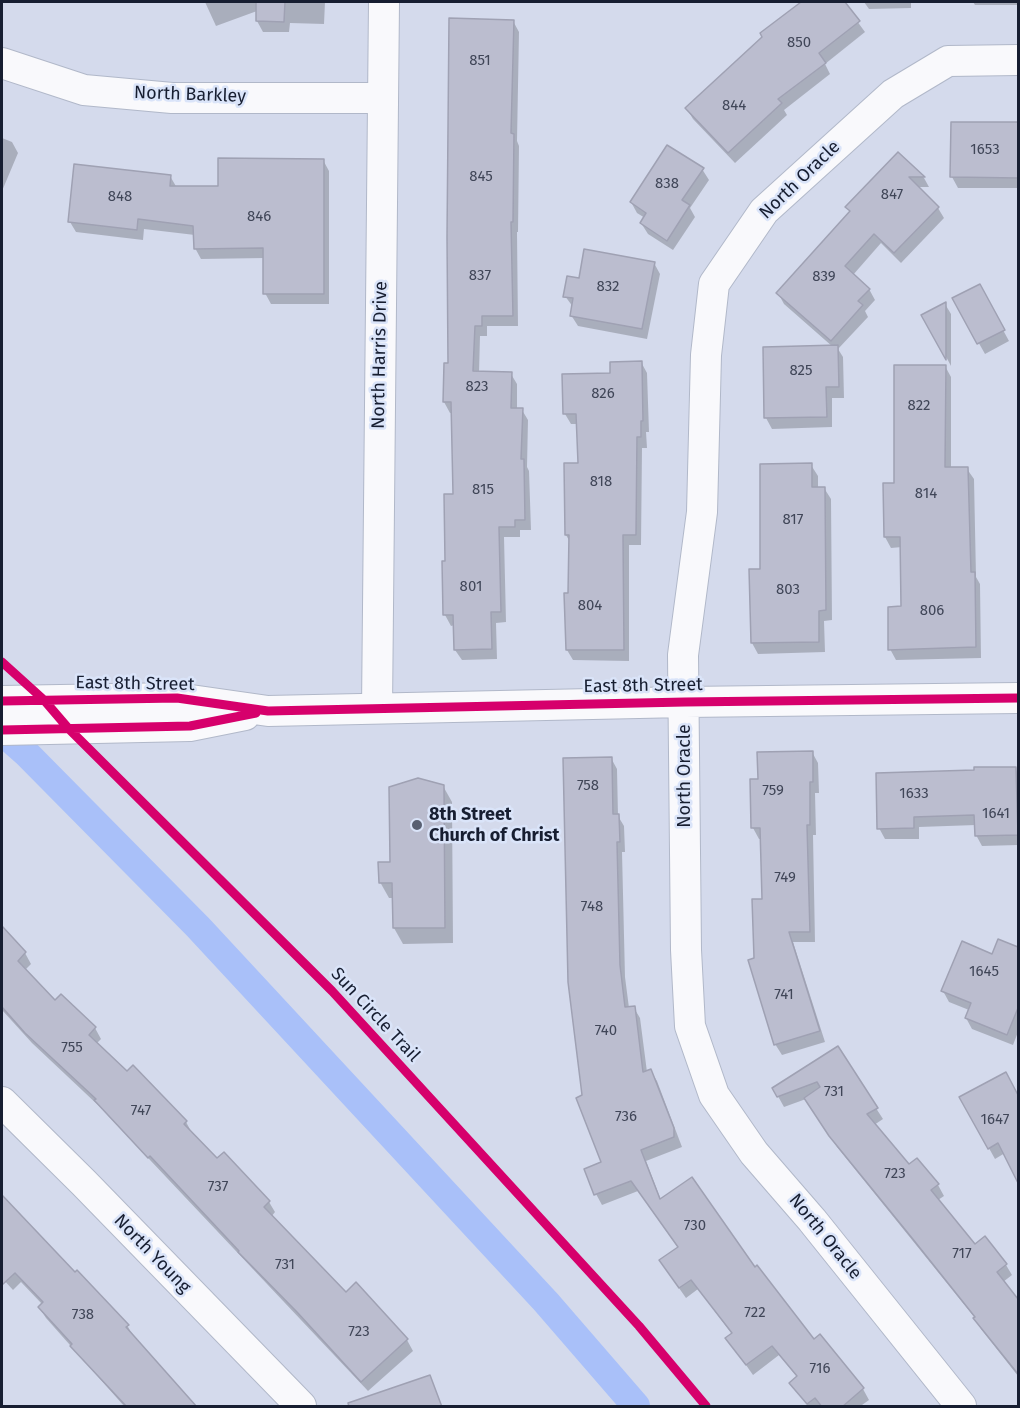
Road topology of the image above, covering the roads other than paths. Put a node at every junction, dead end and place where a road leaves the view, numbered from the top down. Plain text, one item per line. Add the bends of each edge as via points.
1 (384, 2) edge
2 (1018, 60) edge
3 (2, 63) edge
4 (383, 98) junction
5 (1018, 698) edge
6 (13, 701) edge
7 (685, 702) junction
8 (377, 708) junction
9 (268, 711) junction
10 (2, 730) edge
11 (2, 1102) edge
12 (301, 1407) edge
13 (961, 1407) edge

1 - 4 street, North Harris Drive
2 - 7 street, North Oracle via 948,61 893,94 764,211 714,284 706,355 702,512 683,655
3 - 4 street, North Barkley via 84,90 172,98
4 - 8 street, North Harris Drive
5 - 7 street, East 8th Street
6 - 9 street, East 8th Street via 177,698
7 - 8 street, East 8th Street
7 - 13 street, North Oracle via 690,1026 714,1095 754,1153
8 - 9 street, East 8th Street
9 - 10 street, East 8th Street via 190,726
11 - 12 street, North Young

